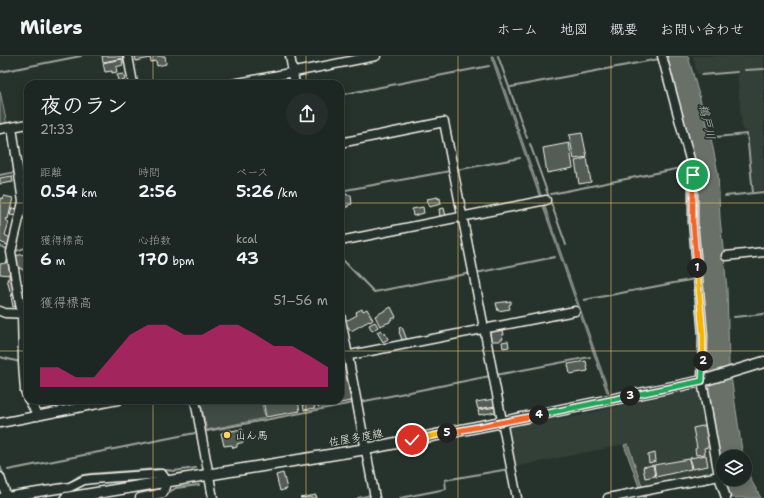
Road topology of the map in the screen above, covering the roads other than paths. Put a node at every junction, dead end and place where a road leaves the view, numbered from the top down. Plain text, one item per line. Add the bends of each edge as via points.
1 (128, 56) edge
2 (290, 56) edge
3 (376, 56) edge
4 (662, 56) edge
5 (293, 72) junction
6 (132, 80) edge
7 (253, 80) edge
8 (294, 80) edge
9 (24, 125) edge
10 (12, 127) junction
11 (0, 129) edge
12 (344, 142) edge
13 (546, 200) dead end
14 (463, 217) junction
15 (344, 240) edge
16 (764, 252) edge
17 (726, 256) dead end
18 (24, 310) edge
19 (0, 311) edge
20 (575, 311) dead end
21 (24, 314) edge
22 (484, 329) junction
23 (24, 338) edge
24 (344, 356) edge
25 (764, 362) edge
26 (24, 377) edge
27 (704, 381) junction
28 (30, 404) edge
29 (98, 404) edge
30 (197, 404) edge
31 (38, 416) junction
32 (502, 422) junction
33 (0, 423) edge
34 (366, 449) junction
35 (716, 457) edge
36 (209, 475) junction
37 (0, 477) edge
38 (716, 477) edge
39 (167, 481) junction
40 (722, 486) edge
41 (0, 498) edge
42 (7, 498) edge
43 (66, 498) edge
44 (140, 498) edge
45 (213, 498) edge
46 (375, 498) edge
47 (517, 498) edge
48 (608, 498) edge
49 (726, 498) edge

1 - 6 street
2 - 5 street
3 - 5 street
4 - 27 street via 693,175 693,222 703,335
5 - 7 street
5 - 8 street
9 - 10 street
10 - 11 street
10 - 18 street via 23,202 11,252
12 - 14 street via 444,122
13 - 14 street
14 - 15 street
14 - 22 street
16 - 17 street
19 - 21 street
20 - 22 street
22 - 24 street
22 - 32 street
23 - 26 street
24 - 34 street
25 - 27 main road, 佐屋多度線
27 - 32 main road, 佐屋多度線
27 - 35 street
28 - 31 street
29 - 31 street
30 - 36 street
31 - 33 street
32 - 34 main road, 佐屋多度線
32 - 47 street
34 - 36 main road, 佐屋多度線
34 - 46 street
36 - 39 main road, 佐屋多度線
36 - 45 street
37 - 42 street
38 - 48 street
39 - 42 street via 162,474 92,479 70,487
39 - 43 main road, 佐屋多度線
39 - 44 street via 163,493
40 - 49 street
41 - 42 street

